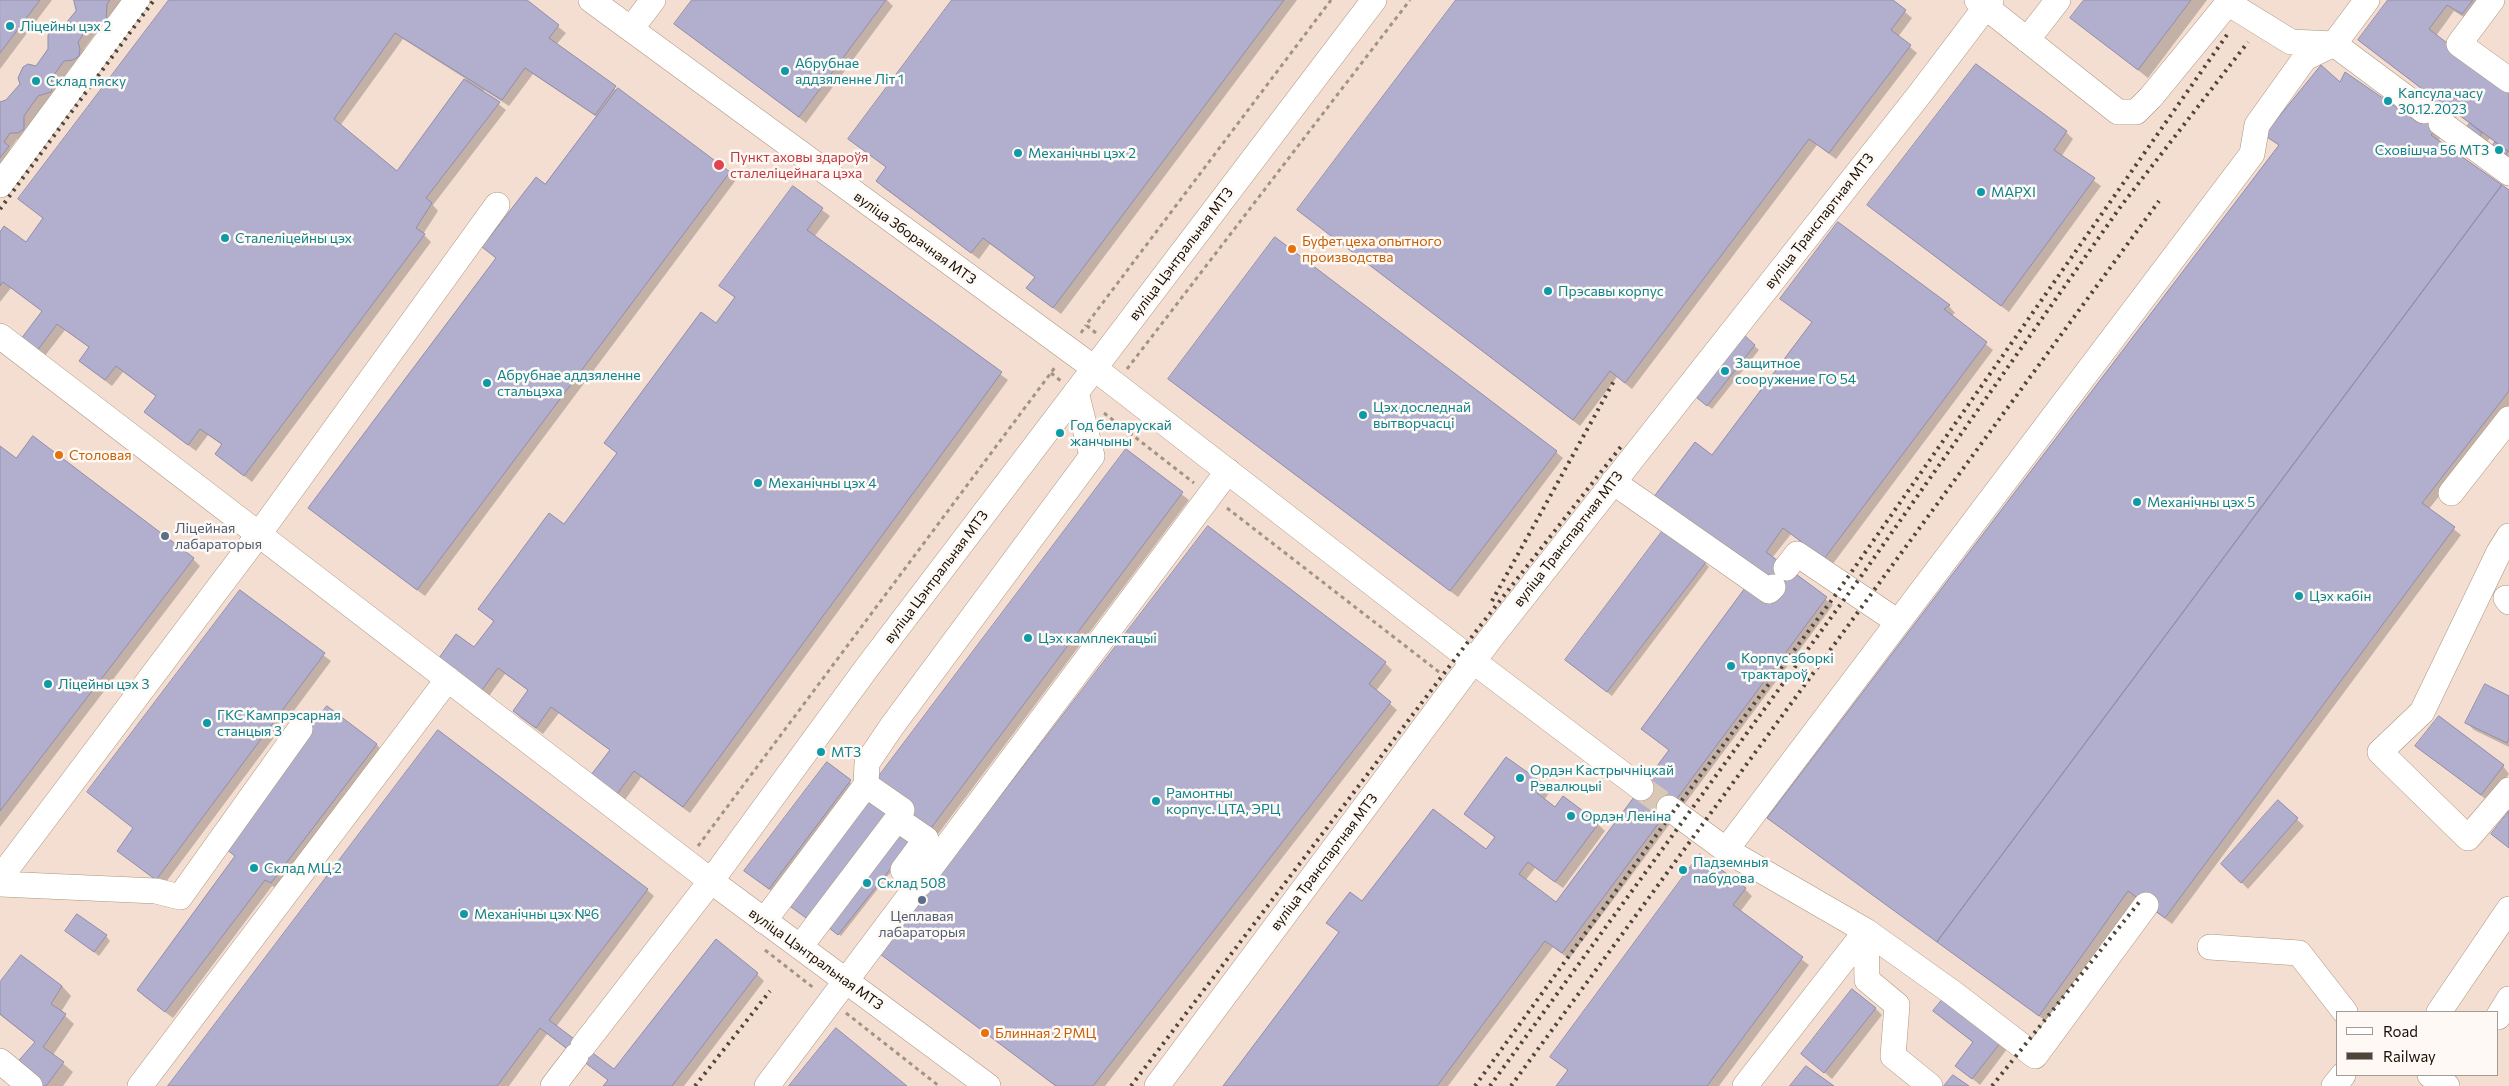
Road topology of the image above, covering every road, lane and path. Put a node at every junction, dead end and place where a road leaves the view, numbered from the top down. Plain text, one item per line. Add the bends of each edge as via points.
1 (137, 0) edge
2 (591, 0) edge
3 (652, 0) edge
4 (1331, 0) edge
5 (1374, 0) edge
6 (1410, 0) edge
7 (2058, 0) edge
8 (2367, 0) edge
9 (2492, 0) edge
10 (1985, 2) edge
11 (2229, 2) edge
12 (631, 29) junction
13 (2027, 40) junction
14 (2334, 44) junction
15 (2509, 80) edge
16 (2509, 173) edge
17 (0, 185) edge
18 (497, 205) dead end
19 (1086, 325) junction
20 (0, 336) edge
21 (1112, 346) junction
22 (1068, 350) junction
23 (1133, 362) junction
24 (1094, 368) junction
25 (1124, 380) junction
26 (1076, 392) junction
27 (2509, 419) edge
28 (1228, 471) junction
29 (1613, 482) junction
30 (2451, 493) dead end
31 (1210, 495) junction
32 (259, 534) junction
33 (2509, 536) edge
34 (1898, 622) junction
35 (1446, 639) junction
36 (1473, 661) junction
37 (448, 679) junction
38 (300, 729) dead end
39 (866, 785) junction
40 (1642, 788) tunnel mouth
41 (2509, 790) edge
42 (1669, 808) tunnel mouth
43 (897, 819) junction
44 (1726, 850) junction
45 (686, 862) junction
46 (0, 878) edge
47 (710, 881) junction
48 (0, 884) edge
49 (920, 884) junction
50 (2146, 905) dead end
51 (2509, 909) edge
52 (764, 921) junction
53 (1866, 931) junction
54 (760, 947) dead end
55 (800, 947) junction
56 (2210, 947) dead end
57 (847, 981) junction
58 (2509, 999) edge
59 (832, 1002) junction
60 (2343, 1011) edge
61 (2440, 1011) edge
62 (2499, 1015) edge
63 (0, 1061) edge
64 (2342, 1076) edge
65 (2420, 1076) edge
66 (2432, 1076) edge
67 (30, 1086) edge
68 (140, 1086) edge
69 (553, 1086) edge
70 (767, 1086) edge
71 (939, 1086) edge
72 (988, 1086) edge
73 (1157, 1086) edge
74 (1745, 1086) edge
75 (1930, 1086) edge
76 (2334, 1086) edge
77 (2412, 1086) edge
78 (2448, 1086) edge

1 - 17 lane
2 - 12 lane, вуліца Зборачная МТЗ
3 - 12 lane
4 - 19 path
5 - 21 lane, вуліца Цэнтральная МТЗ
6 - 23 path
7 - 13 lane
8 - 14 lane
9 - 15 lane via 2459,44
10 - 13 lane
10 - 29 lane, вуліца Транспартная МТЗ
11 - 13 lane via 2136,112 2118,112
11 - 14 lane via 2291,42
12 - 22 lane, вуліца Зборачная МТЗ
14 - 16 lane
14 - 34 lane via 2305,58 2257,124 2252,154
18 - 32 lane
19 - 21 path
19 - 22 path
20 - 32 lane
21 - 23 path
21 - 24 lane, вуліца Цэнтральная МТЗ
22 - 24 lane, вуліца Зборачная МТЗ
22 - 45 path
23 - 25 path
24 - 25 lane, вуліца Зборачная МТЗ
24 - 26 lane, вуліца Цэнтральная МТЗ
25 - 28 lane, вуліца Зборачная МТЗ
25 - 31 path via 1097,408
26 - 39 lane via 1092,456 892,726 867,763
26 - 47 lane, вуліца Цэнтральная МТЗ
27 - 30 lane
28 - 31 lane
28 - 35 lane, вуліца Зборачная МТЗ
29 - 34 lane via 1769,591 1797,554
29 - 36 lane, вуліца Транспартная МТЗ
31 - 35 path via 1426,662
31 - 49 lane
32 - 37 lane
32 - 46 lane
33 - 41 lane via 2422,712 2380,752 2468,838
34 - 44 lane
35 - 36 lane, вуліца Зборачная МТЗ
36 - 40 lane, вуліца Зборачная МТЗ
36 - 73 lane, вуліца Транспартная МТЗ
37 - 45 lane
37 - 68 lane
38 - 48 lane via 180,898 156,891
39 - 43 lane via 902,810
39 - 52 lane
42 - 44 lane
43 - 49 lane via 926,839 903,870
43 - 55 lane
44 - 53 lane
45 - 47 lane
47 - 52 lane, вуліца Цэнтральная МТЗ
47 - 69 lane
49 - 57 lane
50 - 53 lane via 2034,1056
51 - 61 lane
52 - 55 lane, вуліца Цэнтральная МТЗ
53 - 74 lane
53 - 75 lane via 1867,980 1897,1005 1893,1056
54 - 59 path
55 - 57 lane, вуліца Цэнтральная МТЗ
56 - 60 lane via 2299,953
57 - 59 lane
57 - 72 lane, вуліца Цэнтральная МТЗ
58 - 62 lane
59 - 70 lane
59 - 71 path
63 - 67 lane
64 - 76 lane
65 - 77 lane
66 - 78 lane

